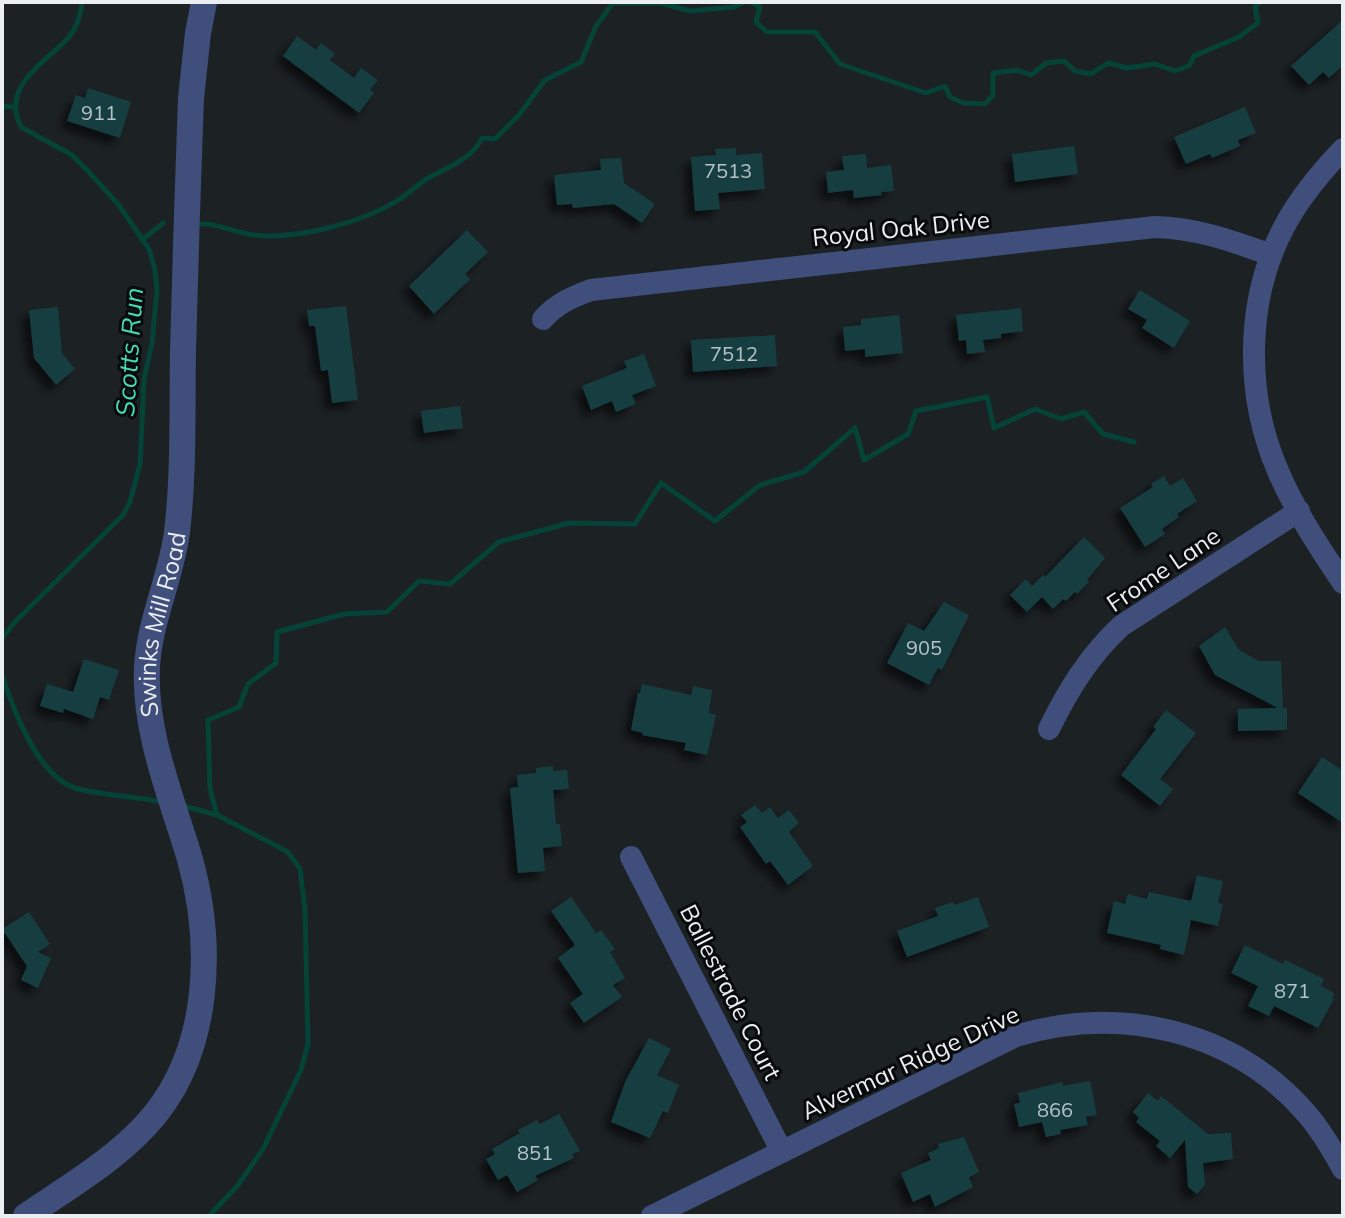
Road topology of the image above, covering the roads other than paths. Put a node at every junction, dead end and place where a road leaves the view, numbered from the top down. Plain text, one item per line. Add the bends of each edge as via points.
1 (204, 2) edge
2 (1343, 149) edge
3 (1271, 255) junction
4 (543, 319) dead end
5 (1299, 511) junction
6 (1343, 583) edge
7 (1049, 729) dead end
8 (631, 857) dead end
9 (782, 1152) junction
10 (1343, 1169) edge
11 (26, 1216) edge
12 (652, 1216) edge

1 - 11 street, Swinks Mill Road via 191,98 177,533 147,666 153,730 197,889 204,947 199,1009 181,1072 147,1124
2 - 3 street via 1305,192
3 - 4 street, Royal Oak Drive via 1214,235 1155,227 591,290 570,298
3 - 5 street via 1257,309 1255,382 1276,467
5 - 6 street
5 - 7 street, Frome Lane via 1121,626 1080,672
8 - 9 street, Ballestrade Court
9 - 10 street, Alvermar Ridge Drive via 1016,1036 1071,1024 1138,1023 1211,1044 1281,1088 1306,1112
9 - 12 street, Alvermar Ridge Drive

